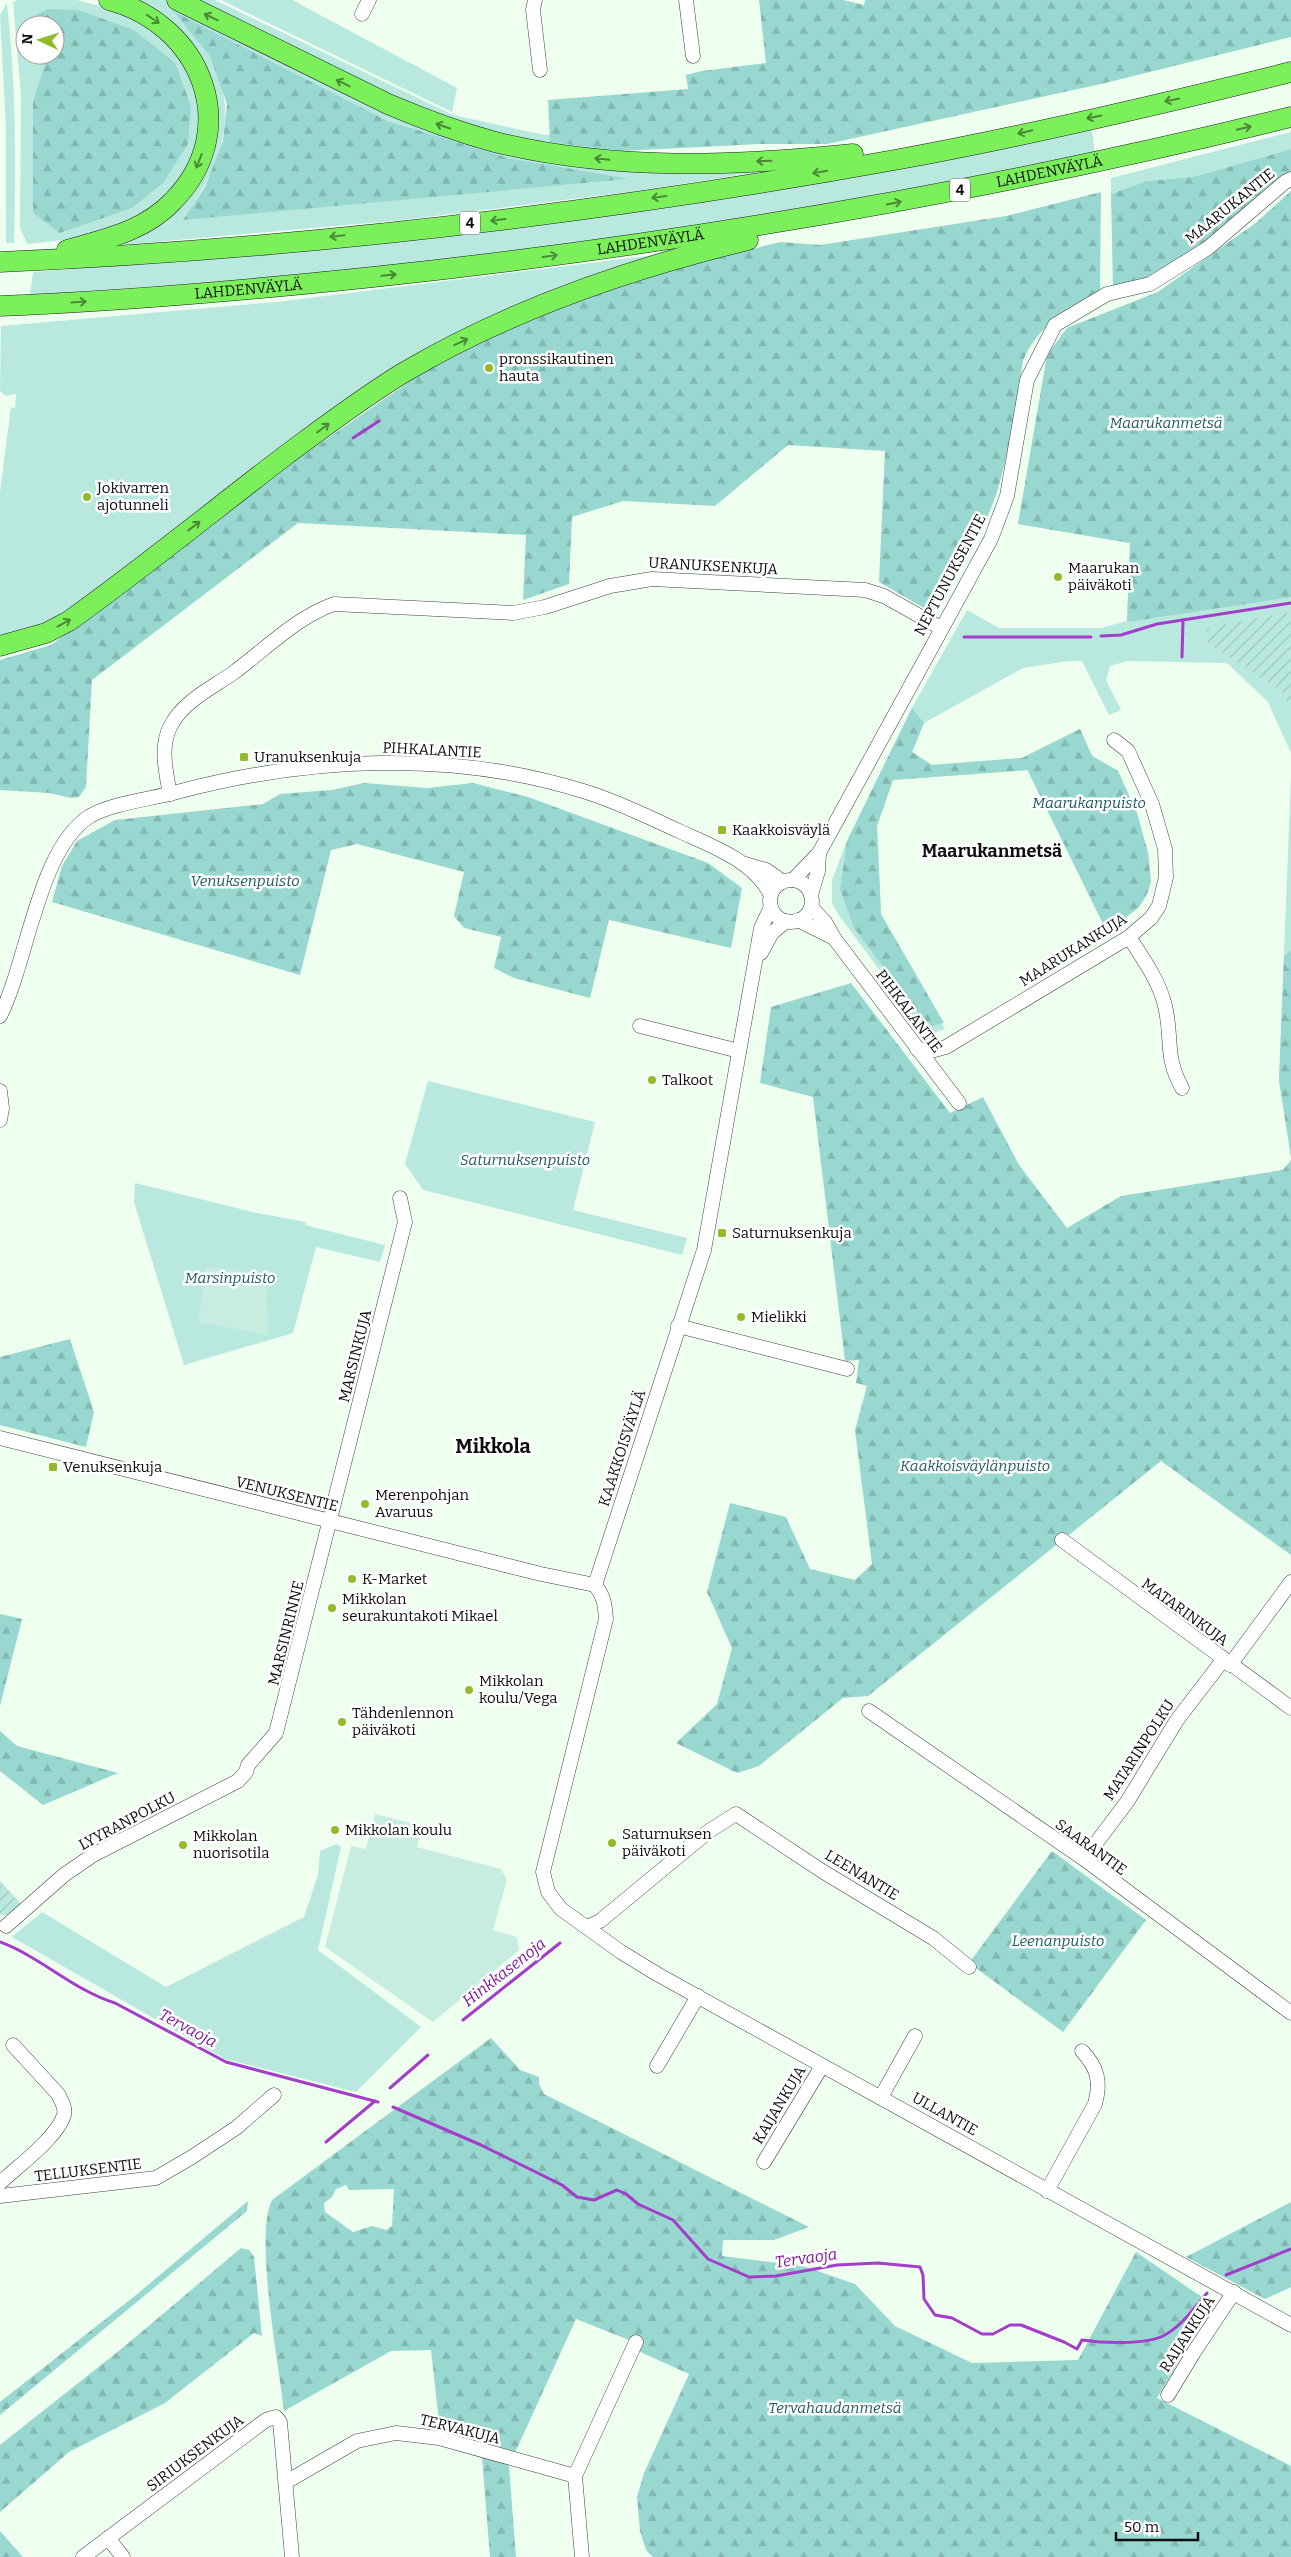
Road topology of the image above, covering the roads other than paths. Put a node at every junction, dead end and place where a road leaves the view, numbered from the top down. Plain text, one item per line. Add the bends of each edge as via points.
1 (109, 0) edge
2 (177, 0) edge
3 (369, 0) edge
4 (535, 0) edge
5 (686, 0) edge
6 (362, 14) dead end
7 (693, 56) dead end
8 (540, 70) dead end
9 (1291, 72) edge
10 (1291, 116) edge
11 (987, 141) junction
12 (1291, 178) edge
13 (846, 212) junction
14 (34, 260) junction
15 (0, 262) edge
16 (1108, 294) joint
17 (0, 306) edge
18 (941, 628) junction
19 (0, 646) edge
20 (1114, 740) dead end
21 (170, 794) junction
22 (819, 853) junction
23 (742, 863) junction
24 (788, 881) junction
25 (771, 901) junction
26 (811, 901) junction
27 (792, 921) junction
28 (834, 938) junction
29 (1129, 938) junction
30 (758, 958) junction
31 (0, 1016) edge
32 (640, 1026) dead end
33 (917, 1049) junction
34 (739, 1051) junction
35 (1182, 1088) dead end
36 (0, 1090) edge
37 (958, 1103) dead end
38 (0, 1120) edge
39 (400, 1198) dead end
40 (678, 1326) junction
41 (847, 1369) dead end
42 (0, 1438) edge
43 (330, 1521) junction
44 (1062, 1540) dead end
45 (1291, 1582) edge
46 (595, 1585) junction
47 (1227, 1662) junction
48 (1291, 1708) edge
49 (869, 1711) dead end
50 (263, 1750) joint
51 (1084, 1859) junction
52 (6, 1926) dead end
53 (587, 1927) junction
54 (969, 1967) dead end
55 (698, 1996) junction
56 (1291, 2013) edge
57 (915, 2036) dead end
58 (13, 2045) dead end
59 (1082, 2051) dead end
60 (657, 2066) dead end
61 (822, 2066) junction
62 (274, 2095) dead end
63 (880, 2097) junction
64 (764, 2162) dead end
65 (0, 2183) edge
66 (1047, 2191) junction
67 (0, 2196) edge
68 (1234, 2292) junction
69 (1291, 2325) edge
70 (636, 2342) dead end
71 (1168, 2395) dead end
72 (575, 2476) junction
73 (286, 2482) junction
74 (108, 2538) junction
75 (83, 2557) edge
76 (123, 2557) edge
77 (292, 2557) edge
78 (582, 2557) edge

1 -> 14 highway via 144,13 182,44 204,87 208,104 206,142 185,188 157,216 115,237
11 -> 2 highway via 899,147 819,158 715,163 624,161 534,150 495,142 421,118 348,86
3 - 6 street
4 - 8 street via 533,10
5 - 7 street
9 -> 11 highway, 4
13 -> 10 highway, LAHDENVÄYLÄ / 4 via 1129,155
11 -> 14 highway, 4 via 773,180 496,220 254,244
12 - 16 street, MAARUKANTIE via 1208,248 1150,284
17 -> 13 highway, LAHDENVÄYLÄ / 4 via 236,291 499,264
19 -> 13 highway via 46,633 69,620 328,424 401,374 444,350 544,304 602,282
14 - 15 highway, 4
16 - 18 street, NEPTUNUKSENTIE via 1055,325 1041,350 1027,380 1007,496 991,539
18 - 21 street, URANUKSENKUJA via 884,596 865,590 652,579 610,586 545,607 513,613 334,604 299,621 193,700 177,716 166,740
18 - 22 street, NEPTUNUKSENTIE
20 - 29 street, MAARUKANKUJA via 1128,751 1152,804 1165,849 1166,877 1159,906
21 - 23 street, PIHKALANTIE via 288,769 359,763 422,763 485,770 546,781 600,797 711,845
21 - 31 street, PIHKALANTIE via 107,809 91,816 69,833 51,866
22 - 24 street, NEPTUNUKSENTIE
22 - 26 street, NEPTUNUKSENTIE
23 - 24 street, PIHKALANTIE
23 - 25 street, PIHKALANTIE via 760,878
24 - 25 street via 776,887
24 - 26 street via 804,885
25 - 27 street via 777,916
25 - 30 street, KAAKKOISVÄYLÄ via 762,928
26 - 27 street via 806,915
26 - 28 street, PIHKALANTIE
27 - 28 street, PIHKALANTIE
27 - 30 street, KAAKKOISVÄYLÄ via 772,933
28 - 33 street, PIHKALANTIE
29 - 33 street, MAARUKANKUJA via 946,1048
29 - 35 street via 1160,989 1172,1070
30 - 34 street, KAAKKOISVÄYLÄ
32 - 34 street
33 - 37 street, PIHKALANTIE
34 - 40 street, KAAKKOISVÄYLÄ via 704,1250
36 - 38 street
39 - 43 street, MARSINKUJA via 405,1222
40 - 41 street
40 - 46 street, KAAKKOISVÄYLÄ
42 - 43 street, VENUKSENTIE
43 - 46 street, VENUKSENTIE
43 - 50 street, MARSINRINNE via 279,1727
44 - 47 street, MATARINKUJA
45 - 47 street, MATARINPOLKU
46 - 53 street via 606,1603 606,1619 543,1872 552,1900
47 - 48 street, MATARINKUJA
47 - 51 street, MATARINPOLKU via 1177,1720 1127,1802
49 - 51 street, SAARANTIE
50 - 52 street, LYYRANPOLKU via 248,1764 238,1781 93,1855 64,1875
51 - 56 street, SAARANTIE
53 - 54 street, LEENANTIE via 600,1921 709,1831 736,1814 933,1938
53 - 55 street, ULLANTIE via 621,1952
55 - 60 street
55 - 61 street, ULLANTIE
57 - 63 street
58 - 65 street via 58,2094 65,2114 56,2131
59 - 66 street via 1093,2062 1098,2075 1095,2104
61 - 63 street, ULLANTIE
61 - 64 street, KAIJANKUJA
62 - 67 street, TELLUKSENTIE via 236,2128 156,2178
63 - 66 street, ULLANTIE
66 - 68 street, ULLANTIE
68 - 69 street, ULLANTIE
68 - 71 street, RAIJANKUJA
70 - 72 street
72 - 73 street, TERVAKUJA via 439,2438 396,2433 357,2442
72 - 78 street
73 - 74 street, SIRIUKSENKUJA via 280,2422 276,2417 266,2420
73 - 77 street
74 - 75 street, SIRIUKSENKUJA
74 - 76 street

